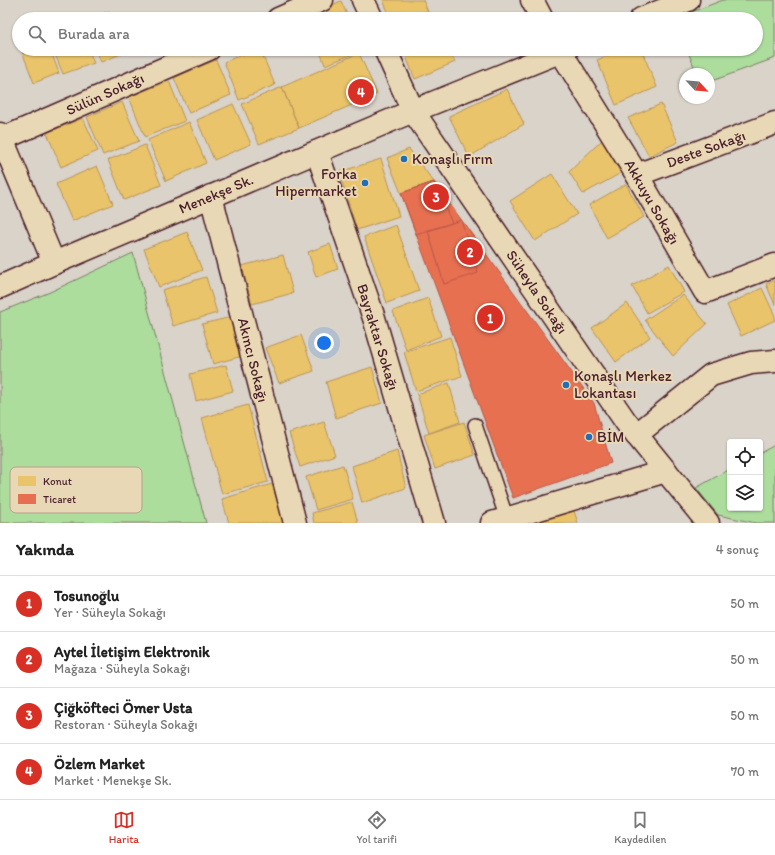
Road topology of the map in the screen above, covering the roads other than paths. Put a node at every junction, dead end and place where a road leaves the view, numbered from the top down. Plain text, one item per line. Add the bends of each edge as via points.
1 (322, 0) edge
2 (363, 0) edge
3 (532, 0) edge
4 (688, 0) edge
5 (294, 12) edge
6 (369, 12) edge
7 (538, 12) edge
8 (658, 12) edge
9 (192, 56) edge
10 (388, 56) edge
11 (547, 56) edge
12 (566, 56) edge
13 (413, 111) junction
14 (775, 123) edge
15 (1, 136) edge
16 (317, 152) junction
17 (637, 175) junction
18 (211, 196) junction
19 (54, 263) junction
20 (775, 265) edge
21 (0, 287) edge
22 (775, 361) edge
23 (475, 425) dead end
24 (636, 435) junction
25 (666, 471) junction
26 (500, 521) edge
27 (295, 523) edge
28 (434, 523) edge
29 (708, 523) edge

1 - 5 street
2 - 6 street
3 - 7 street
4 - 8 street
9 - 15 street, Sülün Sokağı
10 - 13 street, Süheyla Sokağı
11 - 13 street, Menekşe Sk.
12 - 17 street, Akkuyu Sokağı
13 - 16 street, Menekşe Sk.
13 - 24 street, Süheyla Sokağı
14 - 17 street, Deste Sokağı
15 - 19 street
16 - 18 street, Menekşe Sk.
16 - 28 street, Bayraktar Sokağı via 374,318
17 - 20 street, Akkuyu Sokağı via 705,292
18 - 19 street, Menekşe Sk.
18 - 27 street, Akıncı Sokağı
19 - 21 street, Menekşe Sk.
22 - 24 street via 750,363 711,375
23 - 26 lane
24 - 25 street, Süheyla Sokağı
25 - 26 street
25 - 29 street, Süheyla Sokağı

